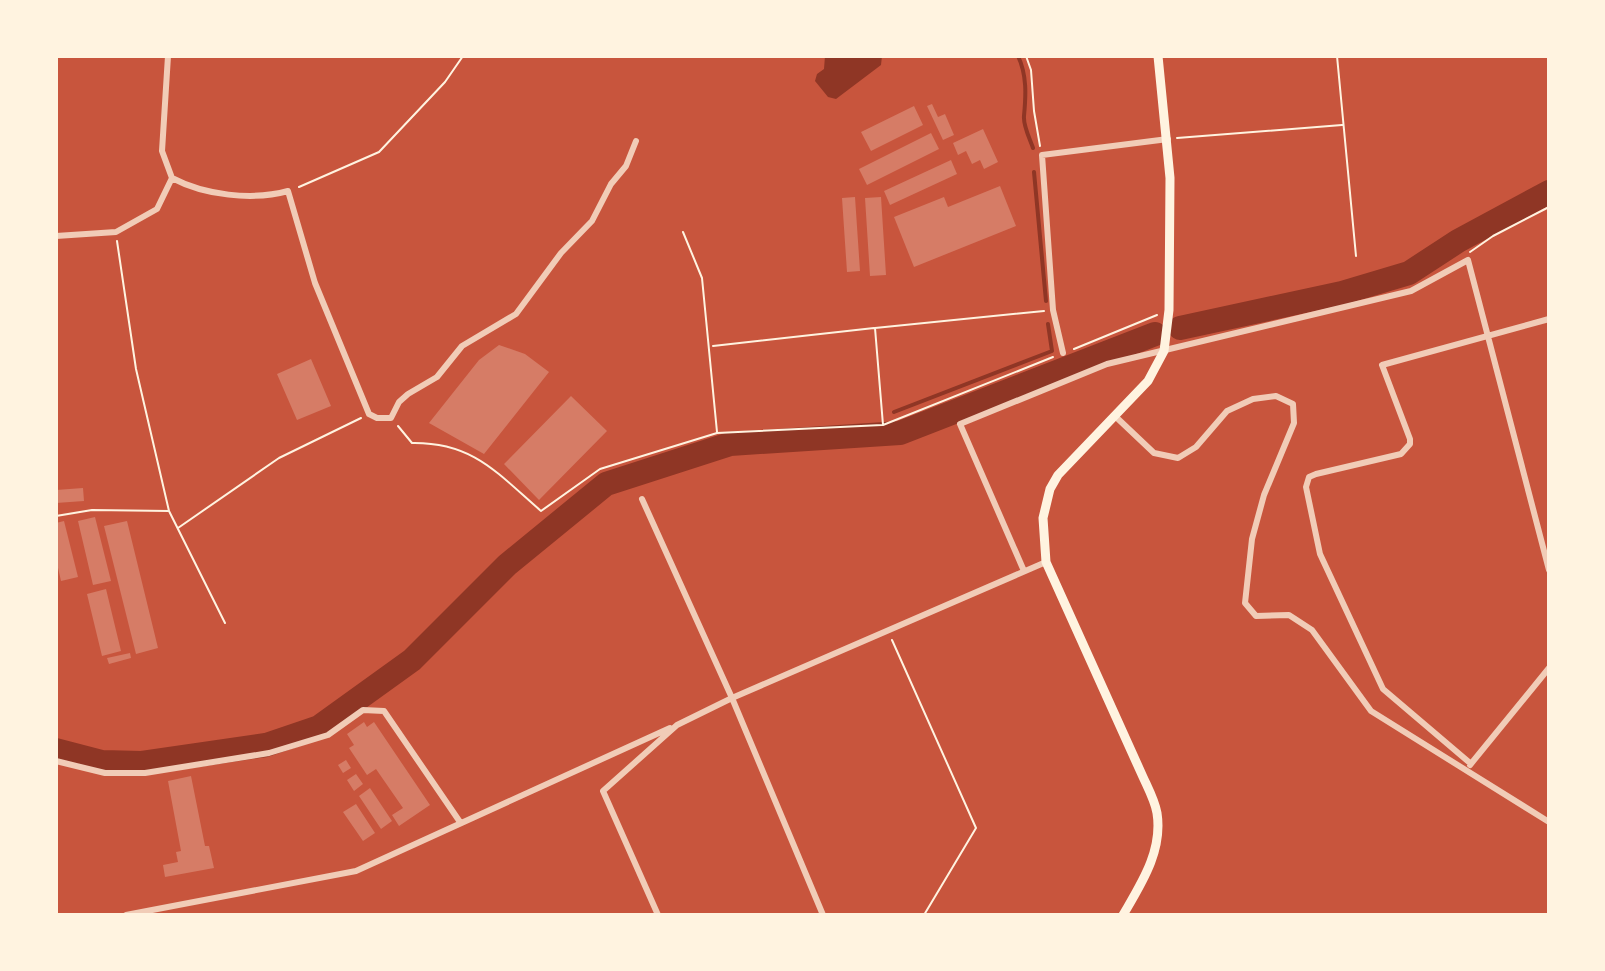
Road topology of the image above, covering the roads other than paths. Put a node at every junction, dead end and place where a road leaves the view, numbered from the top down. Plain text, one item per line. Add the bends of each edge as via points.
1 (168, 56) edge
2 (1158, 56) edge
3 (1168, 139) junction
4 (636, 141) dead end
5 (172, 178) junction
6 (56, 236) edge
7 (1549, 319) edge
8 (1489, 334) junction
9 (1164, 351) junction
10 (1063, 353) road end
11 (1116, 417) junction
12 (642, 499) dead end
13 (1046, 562) junction
14 (1549, 570) edge
15 (1024, 571) junction
16 (1549, 668) edge
17 (732, 698) junction
18 (677, 725) junction
19 (56, 761) edge
20 (1470, 763) junction
21 (1470, 773) junction
22 (460, 822) junction
23 (1549, 822) edge
24 (126, 915) edge
25 (658, 915) edge
26 (823, 915) edge
27 (1123, 915) edge

1 - 5 street via 162,151
2 - 3 main road
3 - 9 main road via 1169,310
3 - 10 street via 1042,155 1053,310
4 - 5 street via 592,221 516,314 462,346 437,377 408,394 386,420 369,414 315,283 288,191 244,195 199,189
5 - 6 street via 157,209 116,232
7 - 8 street
8 - 9 street via 1468,260 1411,291
8 - 14 street
8 - 20 street via 1382,365 1410,439 1408,447 1401,454 1316,474 1306,487 1320,554 1383,689
9 - 11 main road via 1148,381
9 - 15 street via 1107,364 960,424
11 - 13 main road via 1050,489 1043,518
11 - 21 street via 1154,453 1178,458 1196,447 1227,411 1276,396 1293,404 1294,423 1252,539 1245,603 1256,616 1289,615 1312,630 1371,711
12 - 17 street
13 - 15 street
13 - 27 main road via 1157,813 1156,849
15 - 17 street
16 - 20 street
17 - 18 street
17 - 26 street
18 - 22 street
18 - 25 street via 603,791
19 - 22 street via 105,773 145,773 269,753 328,735 363,710 384,711
20 - 21 street
21 - 23 street
22 - 24 street via 356,871

